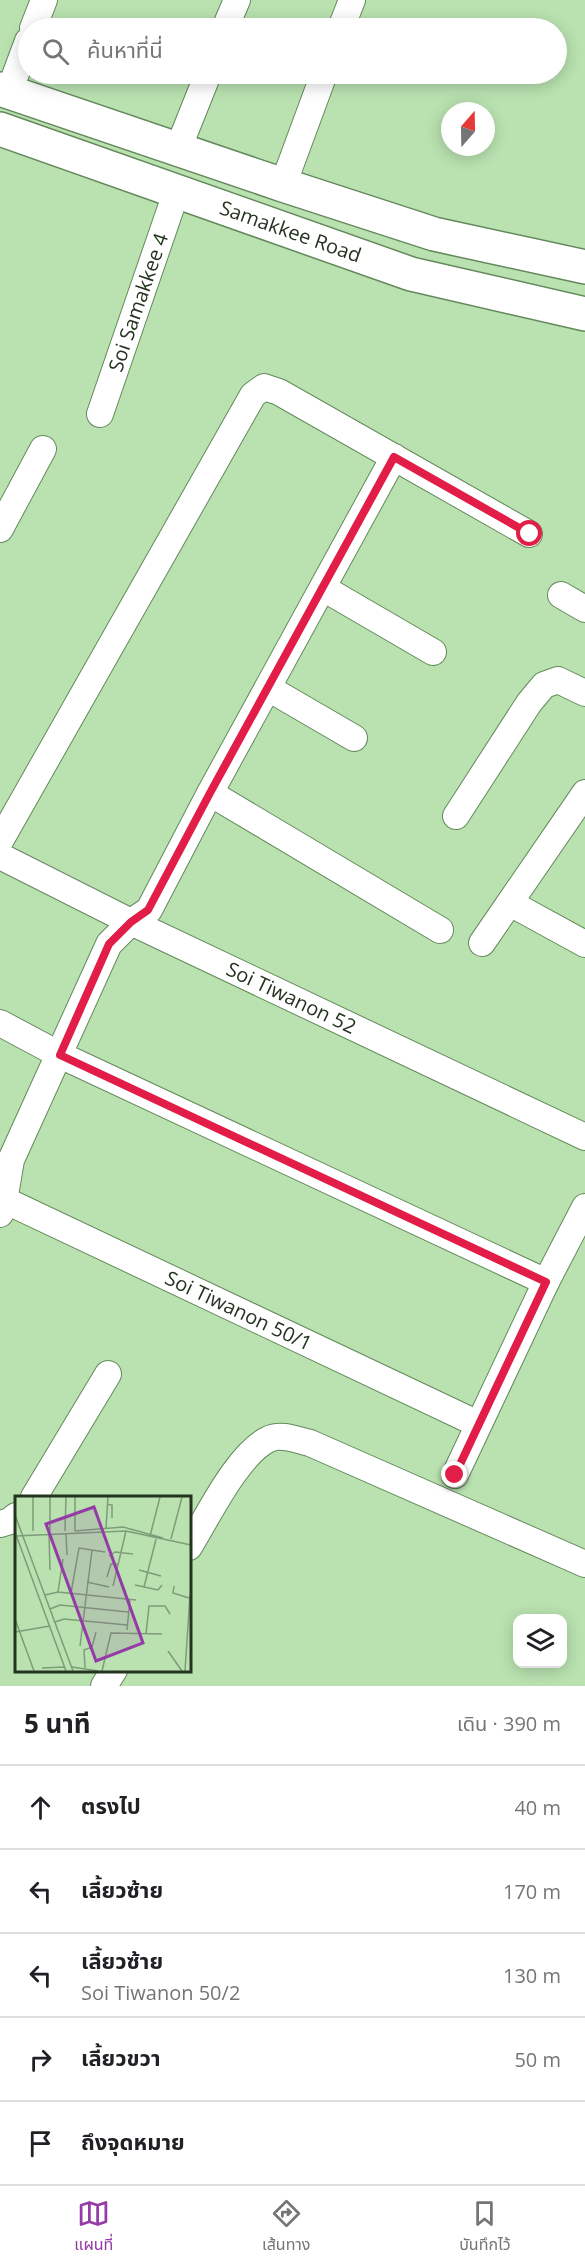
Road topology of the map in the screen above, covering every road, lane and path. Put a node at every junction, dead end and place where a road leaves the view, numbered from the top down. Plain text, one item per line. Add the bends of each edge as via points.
1 (44, 0) edge
2 (237, 0) edge
3 (352, 0) edge
4 (37, 18) edge
5 (229, 18) edge
6 (345, 18) edge
7 (18, 61) edge
8 (204, 84) edge
9 (320, 84) edge
10 (4, 90) edge
11 (0, 129) edge
12 (178, 149) junction
13 (283, 185) junction
14 (177, 190) junction
15 (585, 267) edge
16 (585, 314) edge
17 (100, 414) dead end
18 (43, 449) dead end
19 (394, 457) junction
20 (0, 530) edge
21 (530, 534) dead end
22 (323, 588) junction
23 (561, 595) dead end
24 (585, 609) edge
25 (433, 652) dead end
26 (268, 688) junction
27 (585, 693) edge
28 (354, 738) dead end
29 (210, 793) junction
30 (585, 793) edge
31 (456, 816) dead end
32 (0, 841) edge
33 (0, 856) edge
34 (510, 903) junction
35 (131, 922) junction
36 (440, 930) dead end
37 (482, 943) dead end
38 (585, 944) edge
39 (0, 1023) edge
40 (60, 1055) junction
41 (585, 1137) edge
42 (2, 1204) edge
43 (585, 1207) edge
44 (546, 1282) junction
45 (108, 1374) dead end
46 (478, 1424) junction
47 (455, 1475) dead end
48 (35, 1496) edge
49 (15, 1517) edge
50 (0, 1524) edge
51 (190, 1545) edge
52 (585, 1564) edge
53 (113, 1671) edge
54 (104, 1686) edge

1 - 4 street
2 - 5 street
3 - 6 street
7 - 10 street
8 - 12 street
9 - 13 street
10 - 12 main road, Samakkee Road
11 - 14 main road, Samakkee Road
12 - 13 main road, Samakkee Road
13 - 15 main road, Samakkee Road via 435,234
14 - 16 main road, Samakkee Road via 411,274
14 - 17 street, Soi Samakkee 4
18 - 20 street
19 - 21 street
19 - 22 street
19 - 32 street via 279,393 264,387 253,394
22 - 25 street
22 - 26 street
23 - 24 street
26 - 28 street
26 - 29 street
27 - 31 street via 558,680 544,686
29 - 35 street via 148,910
29 - 36 street
30 - 34 street
33 - 35 street, Soi Tiwanon 52
34 - 37 street
34 - 38 street
35 - 40 street via 109,944
35 - 41 street, Soi Tiwanon 52
39 - 40 street
40 - 42 street via 11,1160
40 - 44 street
42 - 46 street, Soi Tiwanon 50/1
43 - 44 street
44 - 46 street
45 - 48 street
46 - 47 street
49 - 50 street
51 - 52 street via 238,1466 270,1438 282,1437 309,1443
53 - 54 street

